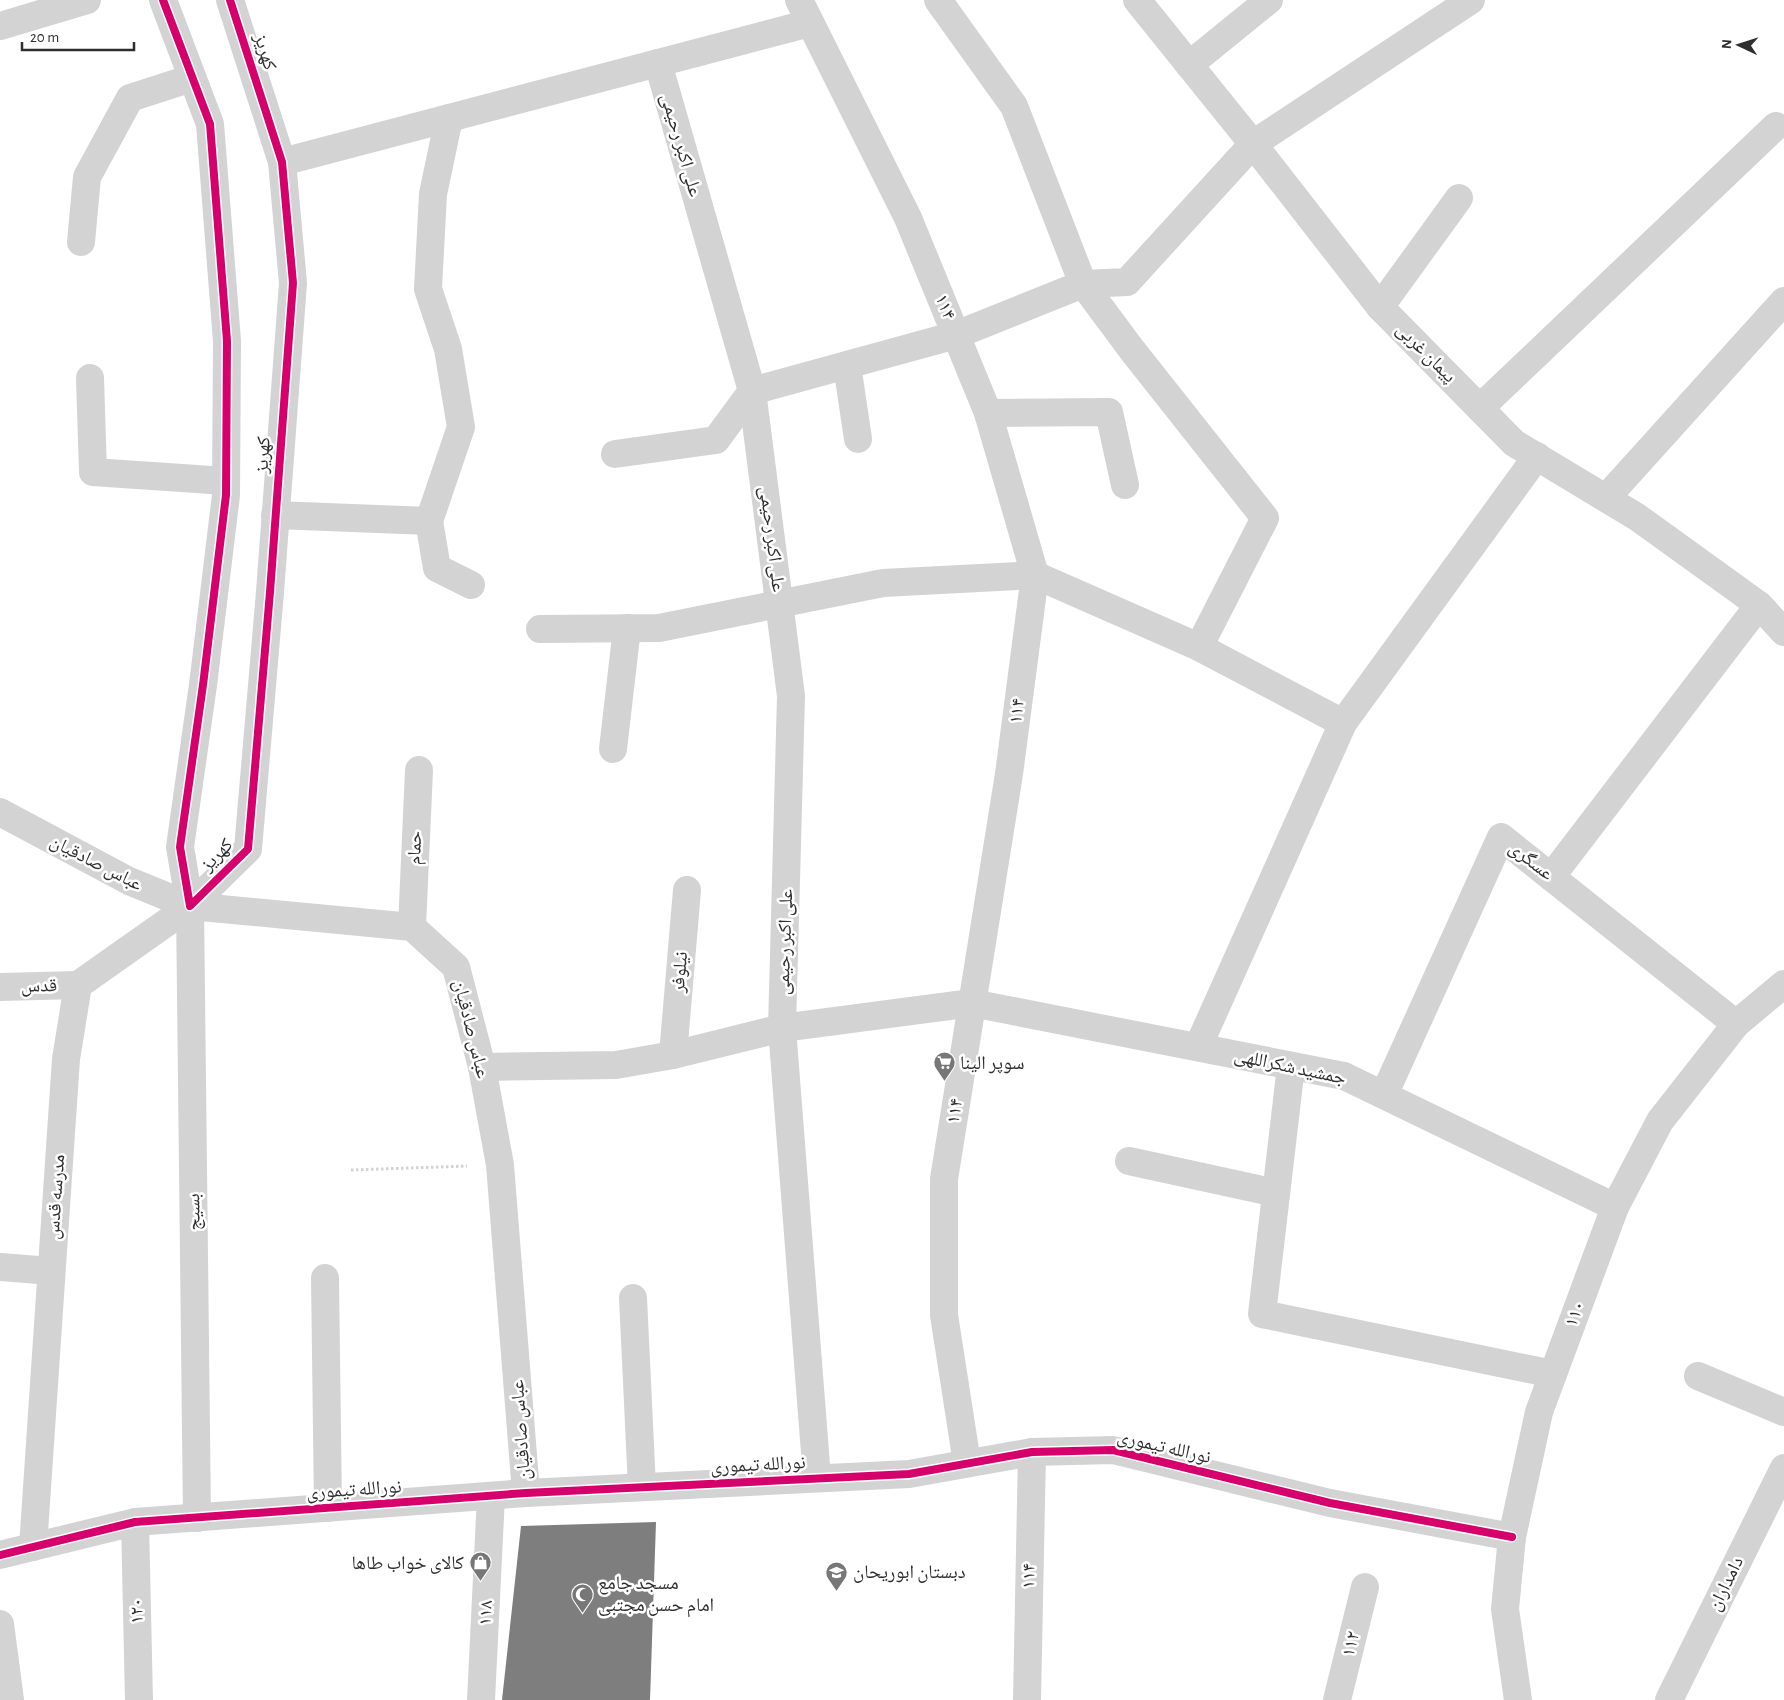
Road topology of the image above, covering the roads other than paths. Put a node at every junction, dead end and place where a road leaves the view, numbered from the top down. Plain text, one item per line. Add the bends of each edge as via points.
1 (87, 0) edge
2 (164, 0) edge
3 (230, 0) edge
4 (938, 0) edge
5 (1137, 0) edge
6 (1269, 0) edge
7 (1471, 0) edge
8 (804, 11) edge
9 (0, 26) edge
10 (658, 63) junction
11 (1189, 65) junction
12 (192, 78) junction
13 (449, 118) junction
14 (1776, 126) dead end
15 (1253, 144) junction
16 (282, 162) junction
17 (1459, 198) dead end
18 (81, 242) dead end
19 (1083, 284) junction
20 (1784, 301) edge
21 (1380, 307) junction
22 (956, 335) junction
23 (848, 365) junction
24 (90, 378) dead end
25 (752, 392) junction
26 (1480, 408) junction
27 (988, 413) junction
28 (858, 438) dead end
29 (615, 454) dead end
30 (1538, 456) junction
31 (226, 481) junction
32 (1125, 485) dead end
33 (1606, 498) junction
34 (275, 515) junction
35 (428, 521) junction
36 (1035, 575) junction
37 (471, 585) dead end
38 (780, 602) junction
39 (1759, 605) junction
40 (627, 628) junction
41 (540, 629) dead end
42 (1784, 632) edge
43 (1199, 647) junction
44 (1343, 723) junction
45 (613, 749) dead end
46 (419, 770) dead end
47 (0, 812) edge
48 (1551, 877) junction
49 (687, 890) dead end
50 (190, 906) junction
51 (412, 927) junction
52 (1784, 984) edge
53 (78, 985) junction
54 (0, 986) edge
55 (972, 1003) junction
56 (1736, 1024) junction
57 (782, 1028) junction
58 (1198, 1047) junction
59 (673, 1055) junction
60 (1292, 1066) junction
61 (482, 1067) junction
62 (1384, 1095) junction
63 (1129, 1162) dead end
64 (1276, 1193) junction
65 (1614, 1207) junction
66 (0, 1267) edge
67 (51, 1271) junction
68 (325, 1278) dead end
69 (633, 1298) dead end
70 (1553, 1374) junction
71 (1698, 1376) dead end
72 (1784, 1412) edge
73 (1032, 1452) junction
74 (967, 1463) junction
75 (1784, 1468) edge
76 (816, 1478) junction
77 (642, 1487) junction
78 (526, 1494) junction
79 (491, 1496) junction
80 (328, 1508) junction
81 (197, 1518) junction
82 (135, 1522) junction
83 (1512, 1536) junction
84 (33, 1547) junction
85 (0, 1554) edge
86 (1364, 1587) dead end
87 (0, 1624) edge
88 (10, 1700) edge
89 (139, 1700) edge
90 (481, 1700) edge
91 (1027, 1700) edge
92 (1337, 1700) edge
93 (1518, 1700) edge
94 (1669, 1700) edge

1 - 9 street
2 - 12 street, کهریز
3 - 16 street, کهریز
4 - 19 street via 1014,106
5 - 11 street, پیمان غربی
6 - 11 street
7 - 15 street
8 - 10 street
8 - 22 street, ۱۱۴ via 908,218
10 - 13 street
10 - 25 street, علی اکبر رحیمی
11 - 15 street, پیمان غربی
12 - 18 street via 130,98 87,177
12 - 31 street, کهریز via 210,124 227,341
13 - 16 street
13 - 35 street via 433,194 428,289 448,349 461,427
14 - 26 street
15 - 19 street via 1127,282
15 - 21 street, پیمان غربی
16 - 34 street, کهریز via 292,283
17 - 21 street
19 - 22 street
19 - 43 street via 1265,518
20 - 33 street
21 - 26 street, پیمان غربی
22 - 23 street
22 - 27 street, ۱۱۴
23 - 25 street
23 - 28 street
24 - 31 street via 93,472
25 - 29 street via 716,440
25 - 38 street, علی اکبر رحیمی
26 - 30 street, پیمان غربی via 1514,443
27 - 32 street via 1109,412
27 - 36 street, ۱۱۴
30 - 33 street, پیمان غربی
30 - 44 street
31 - 50 street, کهریز via 203,686 180,847
33 - 39 street, پیمان غربی
34 - 35 street
34 - 50 street, کهریز via 248,850
35 - 37 street via 437,568
36 - 38 street via 883,583
36 - 43 street
36 - 55 street, ۱۱۴ via 1009,774
38 - 40 street via 659,628
38 - 57 street, علی اکبر رحیمی via 791,696
39 - 42 street, پیمان غربی
39 - 48 street
40 - 41 street
40 - 45 street
43 - 44 street
44 - 58 street
46 - 51 street, حمام
47 - 50 street, عباس صادقیان via 129,881
48 - 56 street, عسگری
48 - 62 street, عسگری via 1501,836
49 - 59 street, نیلوفر
50 - 51 street, عباس صادقیان
50 - 53 street
50 - 81 street, بسیج
51 - 61 street, عباس صادقیان via 456,967
52 - 56 street, ۱۱۰
53 - 54 street, قدس
53 - 67 street, مدرسه قدس via 66,1059
55 - 57 street, جمشید شکراللهی
55 - 58 street, جمشید شکراللهی
55 - 74 street, ۱۱۴ via 944,1179 944,1315
56 - 65 street, ۱۱۰ via 1660,1121
57 - 59 street, جمشید شکراللهی
57 - 76 street, علی اکبر رحیمی
58 - 60 street, جمشید شکراللهی
59 - 61 street, جمشید شکراللهی via 616,1065
60 - 62 street, جمشید شکراللهی via 1344,1076
60 - 64 street
61 - 78 street, عباس صادقیان via 500,1165
62 - 65 street, جمشید شکراللهی
63 - 64 street
64 - 70 street via 1262,1314
65 - 70 street, ۱۱۰
66 - 67 street
67 - 84 street, مدرسه قدس
68 - 80 street
69 - 77 street
70 - 83 street, ۱۱۰ via 1540,1412
71 - 72 street
73 - 74 street, نورالله تیموری
73 - 83 street, نورالله تیموری via 1113,1450 1330,1503
73 - 91 street, ۱۱۴
74 - 76 street, نورالله تیموری via 909,1474
75 - 94 street, دامداران
76 - 77 street, نورالله تیموری
77 - 78 street, نورالله تیموری
78 - 79 street, نورالله تیموری
79 - 80 street, نورالله تیموری
79 - 90 street, ۱۱۸
80 - 81 street, نورالله تیموری
81 - 82 street, نورالله تیموری
82 - 84 street, نورالله تیموری
82 - 89 street, ۱۲۰
83 - 93 street, ۱۱۰ via 1505,1608
84 - 85 street, نورالله تیموری
86 - 92 street, ۱۱۲
87 - 88 street

